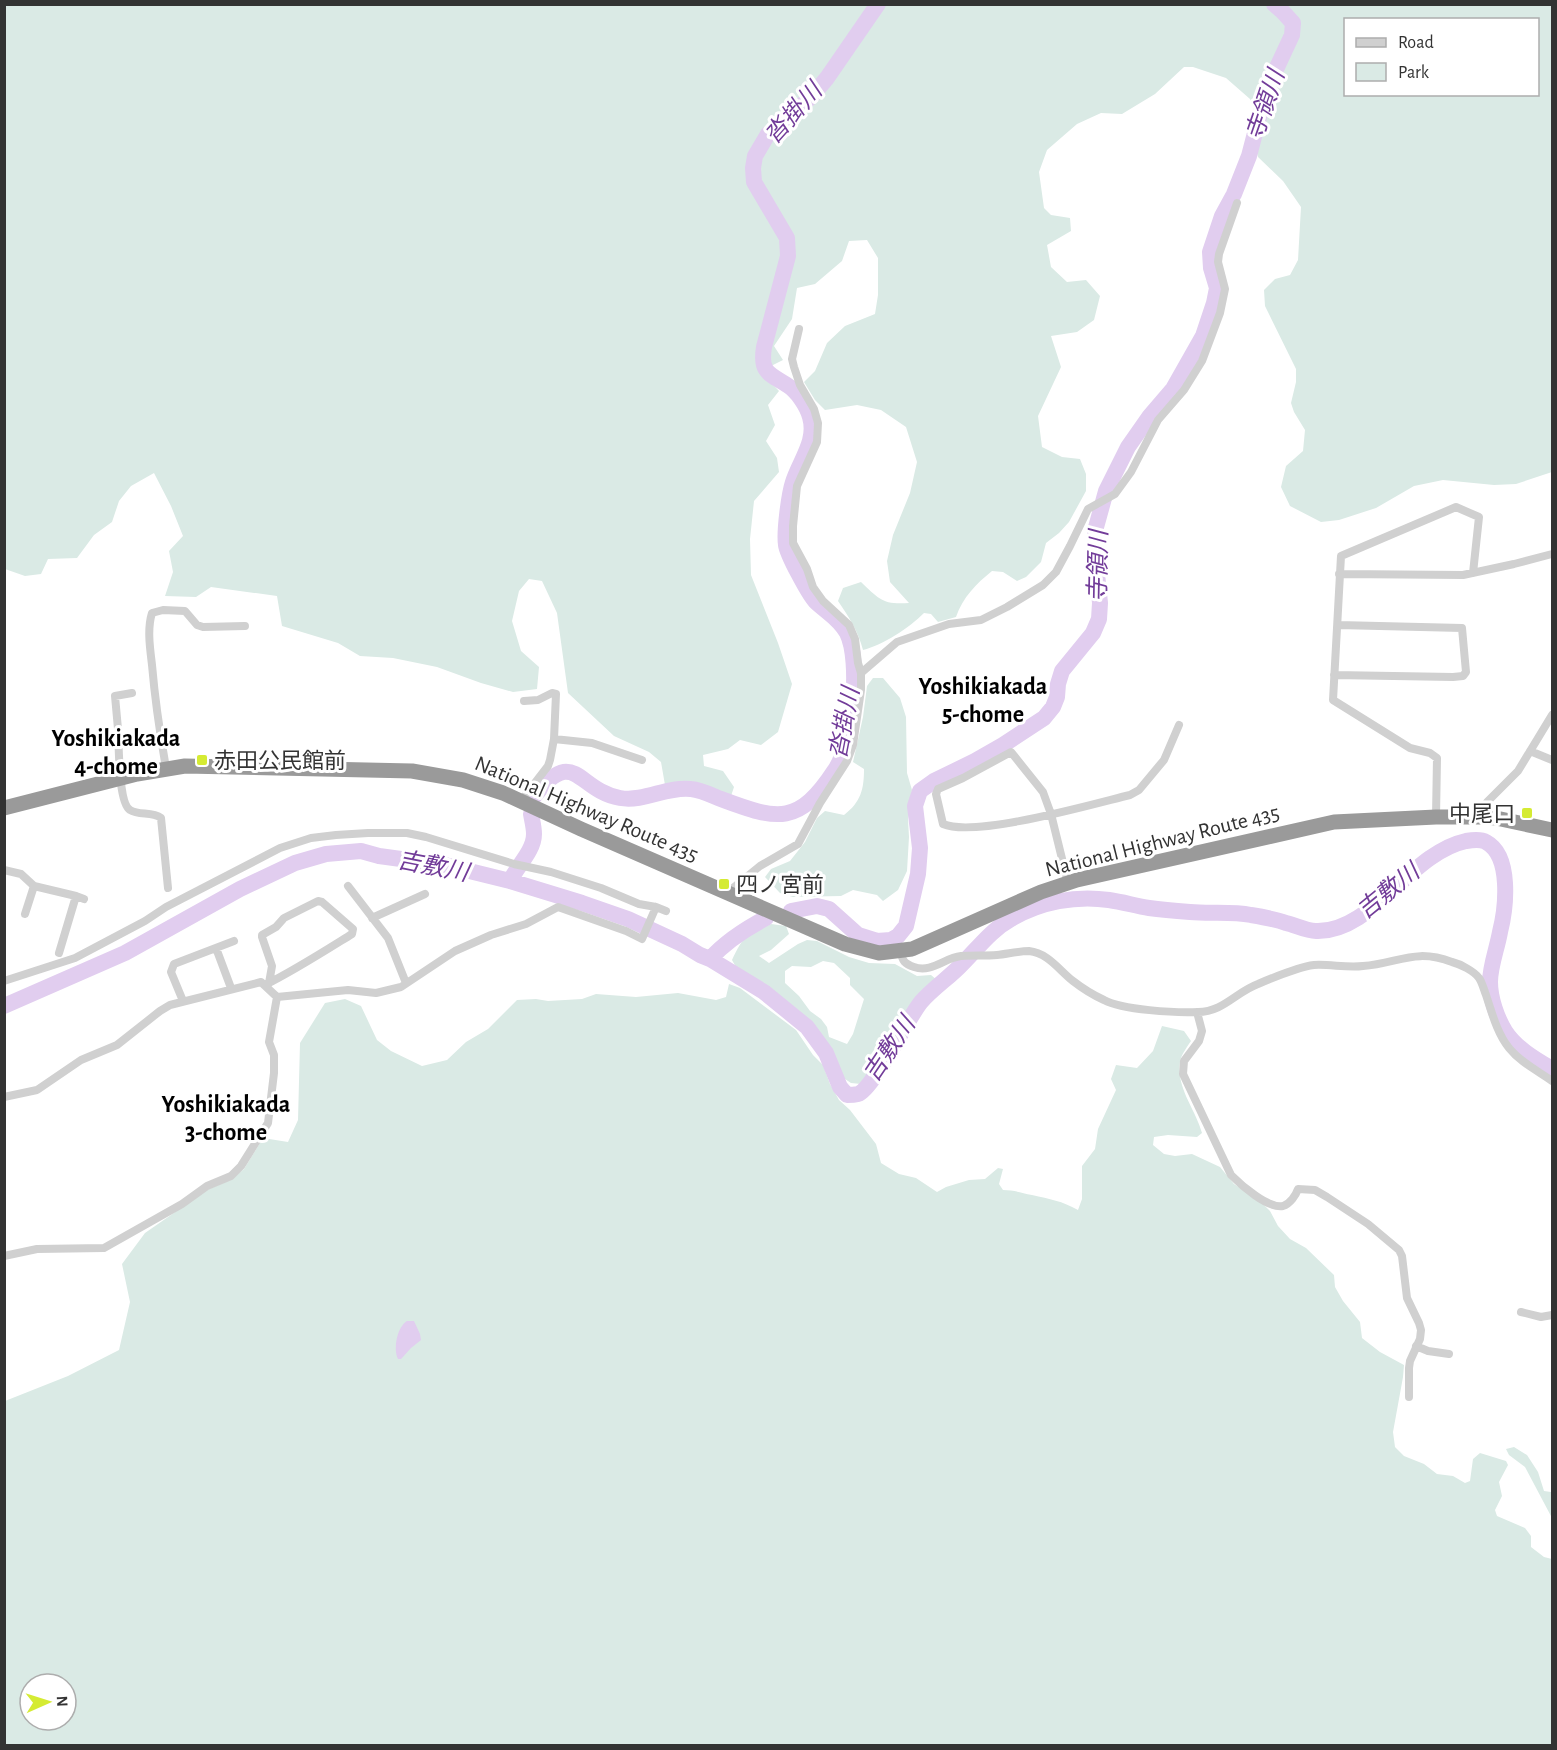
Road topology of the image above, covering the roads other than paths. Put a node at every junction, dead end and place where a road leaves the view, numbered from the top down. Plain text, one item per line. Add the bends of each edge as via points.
1 (1237, 203) dead end
2 (799, 329) dead end
3 (1552, 554) edge
4 (1473, 573) junction
5 (1339, 574) junction
6 (1338, 625) junction
7 (245, 626) dead end
8 (861, 673) junction
9 (1334, 675) junction
10 (132, 693) dead end
11 (524, 701) dead end
12 (1552, 715) edge
13 (1179, 725) dead end
14 (554, 739) junction
15 (1530, 751) junction
16 (642, 760) dead end
17 (1552, 760) edge
18 (166, 768) junction
19 (120, 778) junction
20 (521, 801) junction
21 (4, 808) edge
22 (1050, 814) junction
23 (1436, 817) junction
24 (1484, 817) junction
25 (1552, 830) edge
26 (4, 870) edge
27 (1068, 883) junction
28 (34, 886) junction
29 (348, 886) dead end
30 (168, 888) dead end
31 (728, 892) junction
32 (425, 894) dead end
33 (654, 911) junction
34 (666, 911) dead end
35 (25, 914) dead end
36 (372, 918) junction
37 (234, 941) dead end
38 (216, 948) junction
39 (901, 952) junction
40 (59, 953) dead end
41 (4, 981) edge
42 (406, 983) junction
43 (267, 984) junction
44 (231, 988) junction
45 (277, 997) junction
46 (183, 1002) junction
47 (1197, 1012) junction
48 (1552, 1081) edge
49 (4, 1096) edge
50 (4, 1256) edge
51 (1521, 1312) dead end
52 (1552, 1315) edge
53 (1416, 1346) junction
54 (1449, 1354) dead end
55 (1409, 1397) dead end

1 - 8 street via 1219,254 1225,289 1220,314 1202,361 1158,420 1115,494 1088,509 1056,572 1043,585 981,620 949,624 897,642
2 - 8 street via 792,359 818,423 817,442 797,486 793,543 813,587 849,625
3 - 4 street
4 - 5 street
4 - 5 street via 1479,517 1456,507 1341,556
5 - 6 street
6 - 9 street
6 - 9 street via 1462,628 1466,672 1453,678
7 - 18 street via 203,627 185,611 152,613 150,645
8 - 31 street via 847,761 803,837
9 - 23 street via 1333,700 1410,748 1437,758
10 - 19 street via 114,696
11 - 14 street via 556,694
12 - 15 street
13 - 22 street via 1164,760 1139,790
14 - 16 street via 592,743
14 - 20 street via 548,766
15 - 17 street
15 - 24 street via 1518,771 1487,802
18 - 19 highway, National Highway Route 435
18 - 20 highway, National Highway Route 435 via 412,771 463,780
19 - 21 highway, National Highway Route 435
19 - 30 street via 128,810 161,818
20 - 31 highway, National Highway Route 435
22 - 22 street via 977,828 948,826 943,824 936,794 938,789 1011,752 1043,792
22 - 27 street
23 - 24 highway, National Highway Route 435
23 - 27 highway, National Highway Route 435 via 1334,822
24 - 25 highway, National Highway Route 435
26 - 28 street
27 - 39 highway, National Highway Route 435
28 - 35 street
28 - 40 street via 80,897 58,942
29 - 36 street
31 - 39 highway, National Highway Route 435 via 845,944 879,953
32 - 36 street
33 - 34 street
33 - 41 street via 551,872 407,833 311,838 280,848 75,958
33 - 42 street via 642,939 558,907 526,924 455,951
36 - 42 street via 388,939
37 - 38 street
38 - 44 street
38 - 46 street via 174,964 171,972
39 - 47 street via 905,964 918,969 933,968 954,957 1027,951 1049,959 1073,981 1116,1005
42 - 45 street via 376,993 348,990
43 - 43 street via 352,934 354,929 322,902 284,918 262,935 272,966
43 - 44 street
43 - 45 street
44 - 46 street
45 - 50 street via 269,1042 274,1073 268,1123 242,1166 104,1248 37,1248
46 - 49 street via 160,1011 117,1045 81,1060 37,1090
47 - 48 street via 1215,1010 1252,986 1304,967 1363,966 1412,956 1436,957 1454,962 1479,978 1509,1048
47 - 53 street via 1202,1031 1184,1061 1183,1074 1231,1175 1244,1188 1280,1206 1287,1205 1298,1189 1315,1190 1368,1224 1399,1250 1407,1298 1421,1330
51 - 52 street via 1541,1317
53 - 54 street
53 - 55 street via 1409,1368

